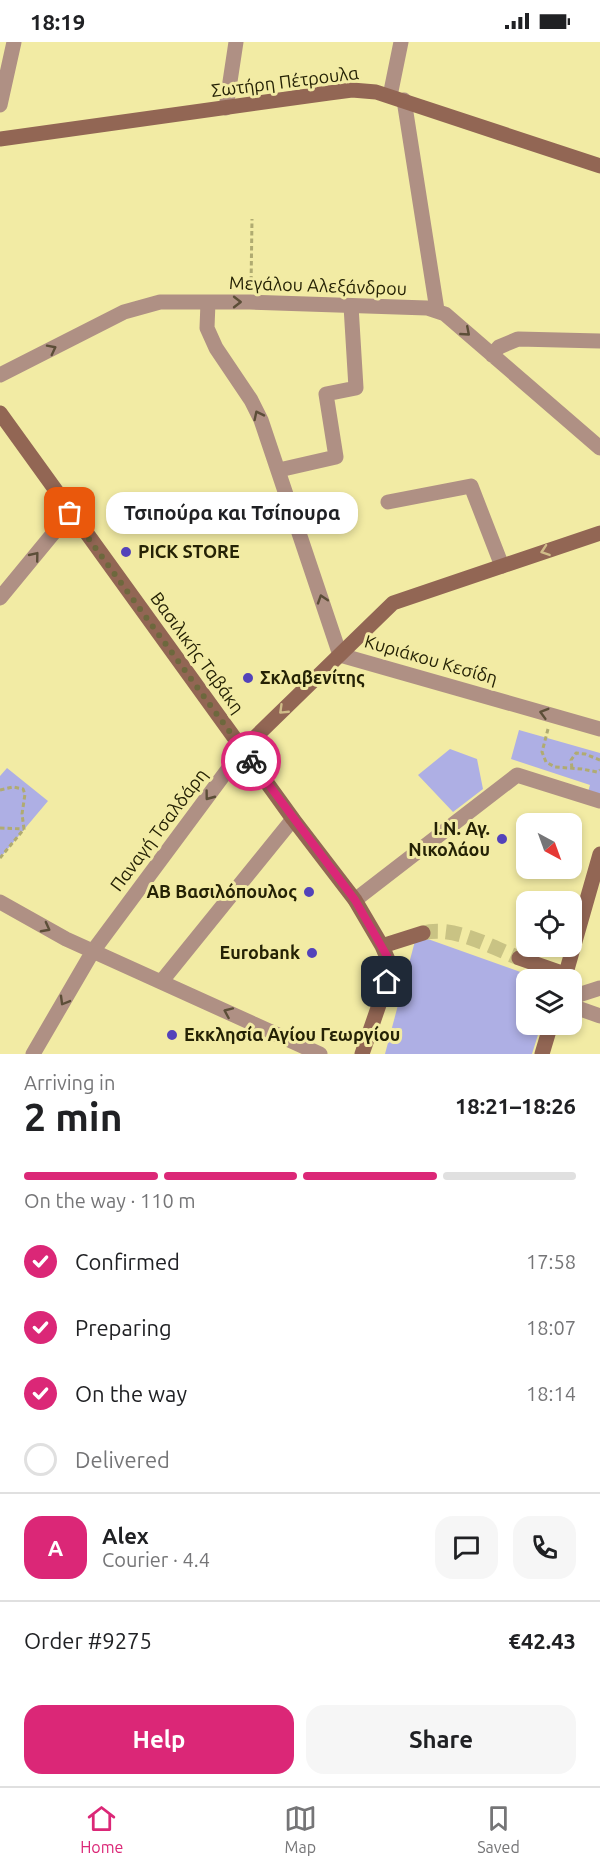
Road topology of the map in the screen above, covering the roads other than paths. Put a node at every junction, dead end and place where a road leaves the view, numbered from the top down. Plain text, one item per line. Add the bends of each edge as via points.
1 (14, 42) edge
2 (236, 42) edge
3 (401, 42) edge
4 (397, 98) junction
5 (0, 105) edge
6 (226, 108) junction
7 (0, 139) edge
8 (600, 166) edge
9 (208, 302) junction
10 (351, 306) junction
11 (437, 310) junction
12 (600, 341) edge
13 (492, 355) junction
14 (0, 375) edge
15 (0, 414) edge
16 (600, 448) edge
17 (279, 470) junction
18 (388, 502) dead end
19 (70, 513) junction
20 (600, 533) edge
21 (502, 566) junction
22 (0, 598) edge
23 (340, 655) junction
24 (600, 729) edge
25 (243, 749) junction
26 (600, 801) edge
27 (293, 819) junction
28 (600, 854) edge
29 (355, 900) junction
30 (0, 902) edge
31 (423, 933) tunnel mouth
32 (382, 946) junction
33 (93, 951) junction
34 (519, 958) tunnel mouth
35 (546, 969) edge
36 (567, 969) edge
37 (161, 982) junction
38 (600, 988) edge
39 (582, 994) edge
40 (582, 1010) edge
41 (600, 1016) edge
42 (547, 1035) edge
43 (33, 1054) edge
44 (320, 1054) edge
45 (362, 1054) edge
46 (542, 1054) edge

1 - 5 street
2 - 6 street
3 - 4 street
4 - 6 street, Σωτήρη Πέτρουλα via 352,90
4 - 8 street, Σωτήρη Πέτρουλα
4 - 11 street
6 - 7 street, Σωτήρη Πέτρουλα
9 -> 10 street, Μεγάλου Αλεξάνδρου
14 -> 9 street, Μεγάλου Αλεξάνδρου via 124,312 160,302
17 -> 9 street, Κυριάκου Κεσίδη via 251,400 207,328
10 - 11 street, Μεγάλου Αλεξάνδρου
10 - 17 street via 356,388 326,394 336,457
11 -> 13 street
12 - 13 street via 518,339 499,347
13 - 16 street
15 - 19 street, Βασιλικής Ταβάκη
23 -> 17 street, Κυριάκου Κεσίδη
18 - 21 street via 471,486
22 -> 19 street
19 - 25 street, Βασιλικής Ταβάκη
20 -> 21 street, Παναγή Τσαλδάρη
21 - 23 street, Παναγή Τσαλδάρη via 393,603
24 -> 23 street, Κυριάκου Κεσίδη
23 -> 25 street, Παναγή Τσαλδάρη
25 - 27 street, Βασιλικής Ταβάκη
25 -> 33 street, Παναγή Τσαλδάρη
26 - 29 street via 517,775
27 - 29 street, Βασιλικής Ταβάκη
27 - 37 street
28 - 36 street
29 - 32 street, Βασιλικής Ταβάκη
30 -> 33 street
31 - 32 street
32 - 45 street, Βασιλικής Ταβάκη via 389,962 389,976
33 - 37 street
33 -> 43 street, Παναγή Τσαλδάρη
34 - 35 street
44 -> 37 street
38 - 39 street
40 - 41 street
42 - 46 street

